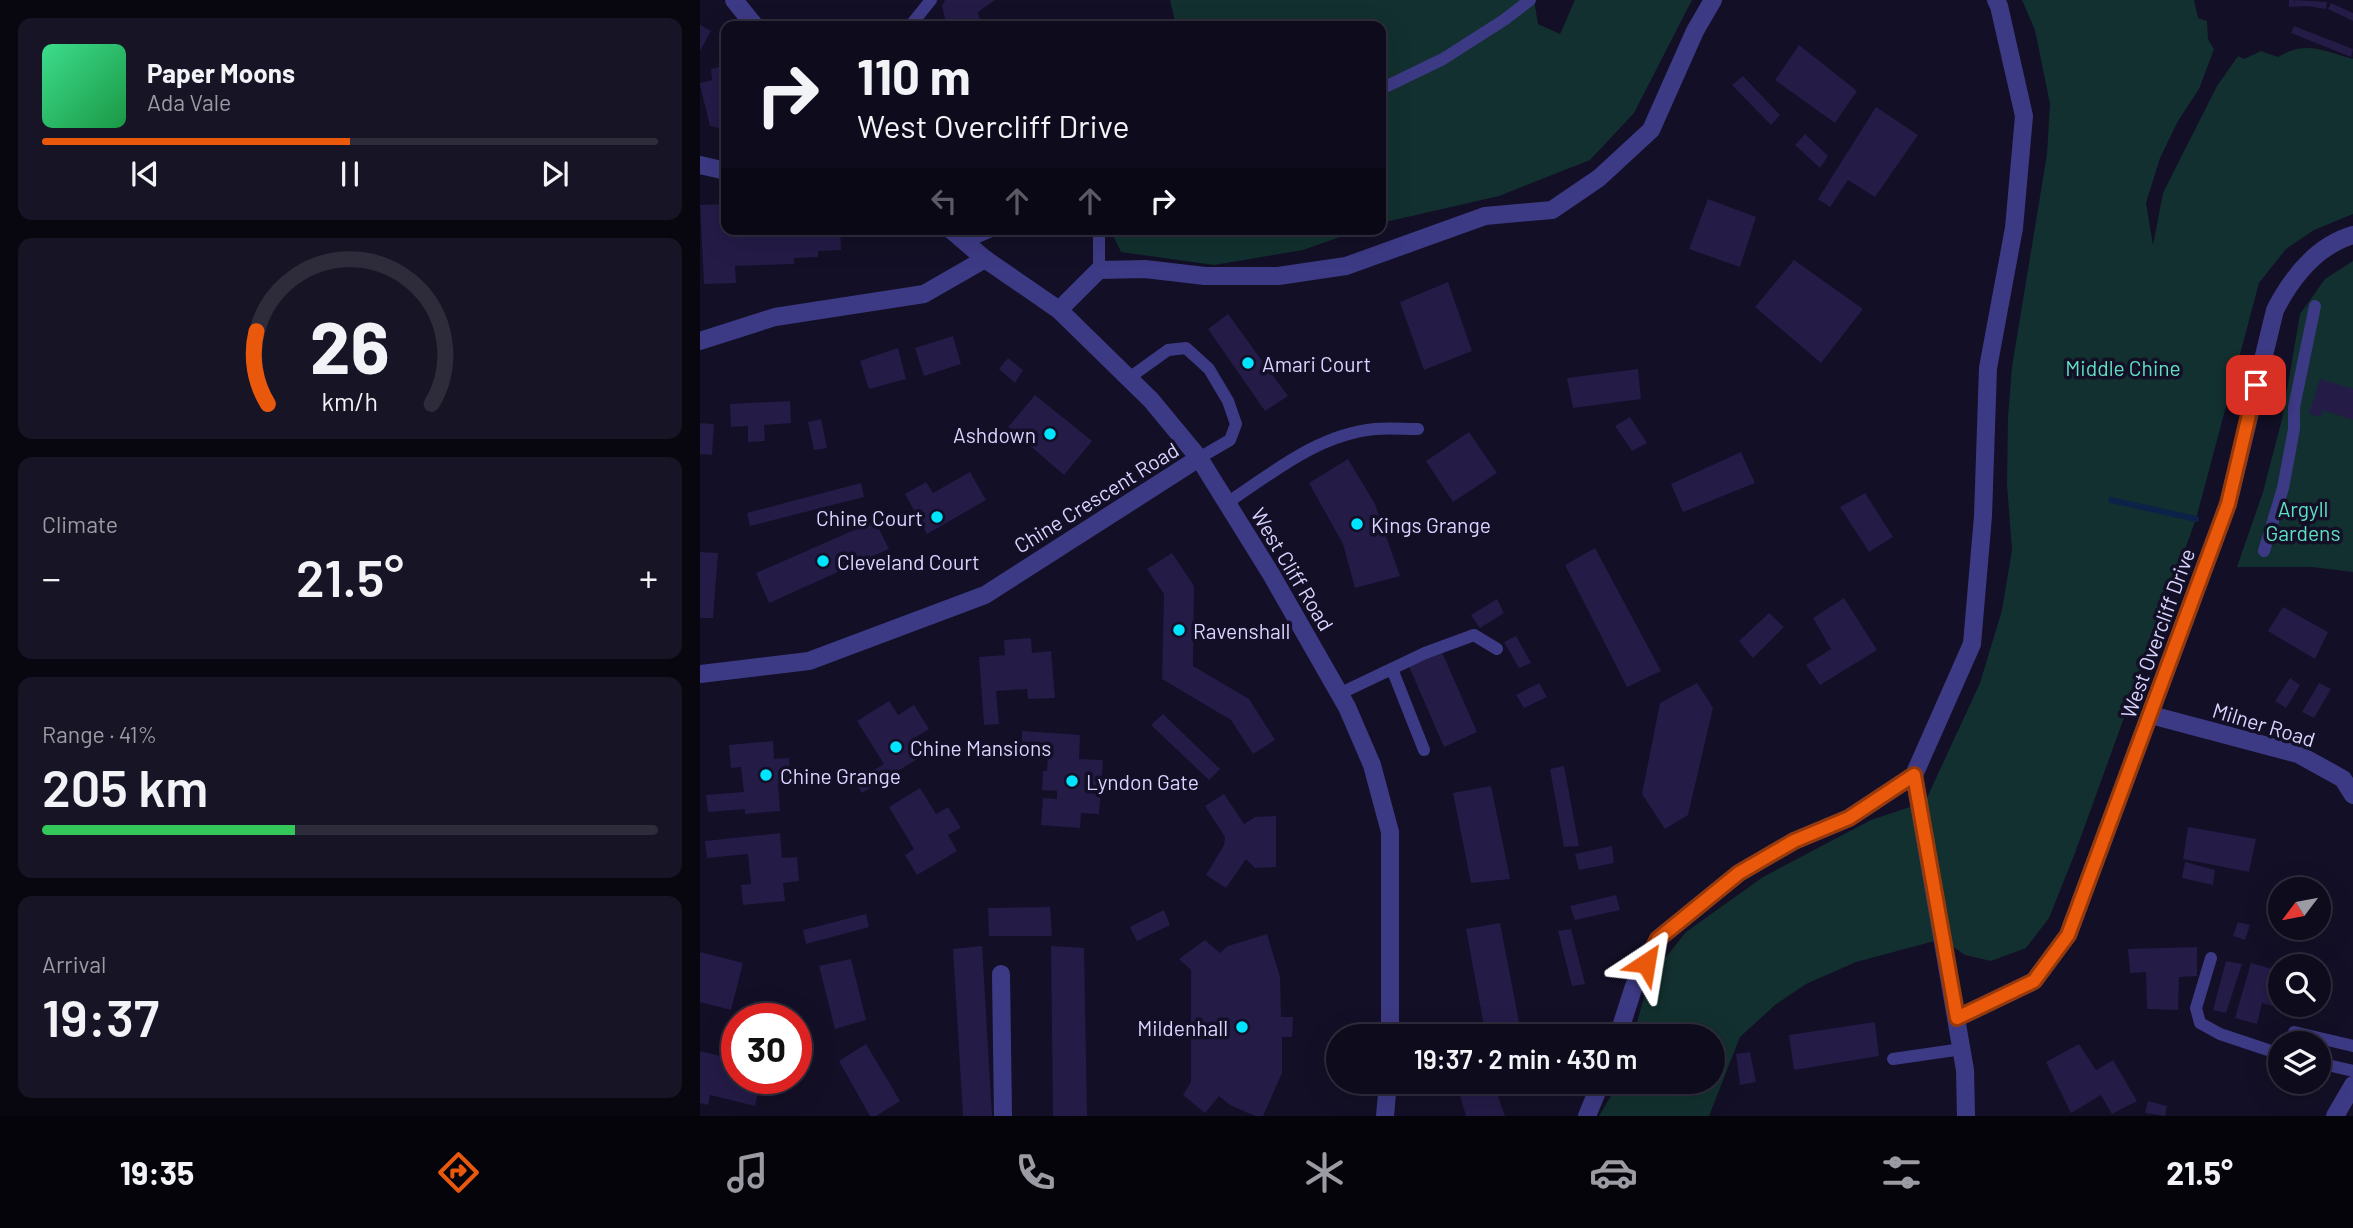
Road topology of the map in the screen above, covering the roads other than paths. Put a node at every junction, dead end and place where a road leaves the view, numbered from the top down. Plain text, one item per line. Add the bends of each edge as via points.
1 (734, 0) edge
2 (932, 0) edge
3 (1530, 0) edge
4 (1713, 0) edge
5 (1996, 0) edge
6 (751, 21) edge
7 (914, 21) edge
8 (1386, 87) edge
9 (700, 165) edge
10 (721, 170) edge
11 (957, 235) edge
12 (982, 235) edge
13 (1099, 235) edge
14 (2353, 235) edge
15 (966, 242) junction
16 (985, 259) junction
17 (1099, 270) junction
18 (2315, 306) dead end
19 (1059, 310) junction
20 (700, 341) edge
21 (1129, 378) junction
22 (1418, 429) dead end
23 (1199, 458) junction
24 (1227, 503) junction
25 (2264, 551) dead end
26 (1497, 649) dead end
27 (1392, 669) junction
28 (700, 674) edge
29 (1339, 694) junction
30 (2151, 715) junction
31 (1424, 750) dead end
32 (1914, 775) junction
33 (2353, 795) edge
34 (2211, 958) dead end
35 (1001, 974) dead end
36 (1957, 1018) junction
37 (1390, 1024) edge
38 (1622, 1024) edge
39 (2331, 1040) edge
40 (2353, 1045) edge
41 (1962, 1049) junction
42 (2268, 1050) edge
43 (1894, 1059) dead end
44 (2331, 1066) edge
45 (2353, 1071) edge
46 (2353, 1086) edge
47 (1387, 1094) edge
48 (1596, 1094) edge
49 (1003, 1116) edge
50 (1385, 1116) edge
51 (1587, 1116) edge
52 (1966, 1116) edge
53 (2335, 1116) edge

1 - 6 street
2 - 7 lane
3 - 8 lane via 1443,59
4 - 17 street via 1651,130 1599,178 1552,210 1485,216 1346,266 1278,276
5 - 32 street via 2024,116 2014,228 1989,368 1972,645
9 - 10 street
11 - 15 street, West Cliff Road
12 - 15 lane
13 - 17 lane
14 - 30 street, West Overcliff Drive via 2311,259 2289,283 2275,310 2228,504
15 - 16 street, West Cliff Road
16 - 19 street, West Cliff Road
16 - 20 street via 924,294 775,317
17 - 19 street
18 - 25 lane via 2283,488
19 - 21 street, West Cliff Road
21 - 23 street, West Cliff Road
21 - 23 lane via 1168,350 1186,348 1209,369 1236,424 1230,440
22 - 24 lane via 1373,429 1339,437 1304,452
23 - 24 street, West Cliff Road
23 - 28 street, Chine Crescent Road via 985,595 808,661
24 - 29 street, West Cliff Road
26 - 27 lane via 1474,635
27 - 29 lane
27 - 31 lane
29 - 37 street, West Cliff Road via 1372,765 1390,832
30 - 33 street, Milner Road via 2298,754 2343,779
30 - 36 street, West Overcliff Drive via 2068,935 2034,981
32 - 36 street
32 - 38 street via 1849,818 1794,841 1739,873 1658,939 1634,986
34 - 42 lane via 2196,1008 2200,1023
35 - 49 street
36 - 41 street
39 - 40 lane
41 - 43 lane
41 - 52 street
44 - 45 lane
46 - 53 street
47 - 50 street
48 - 51 street

